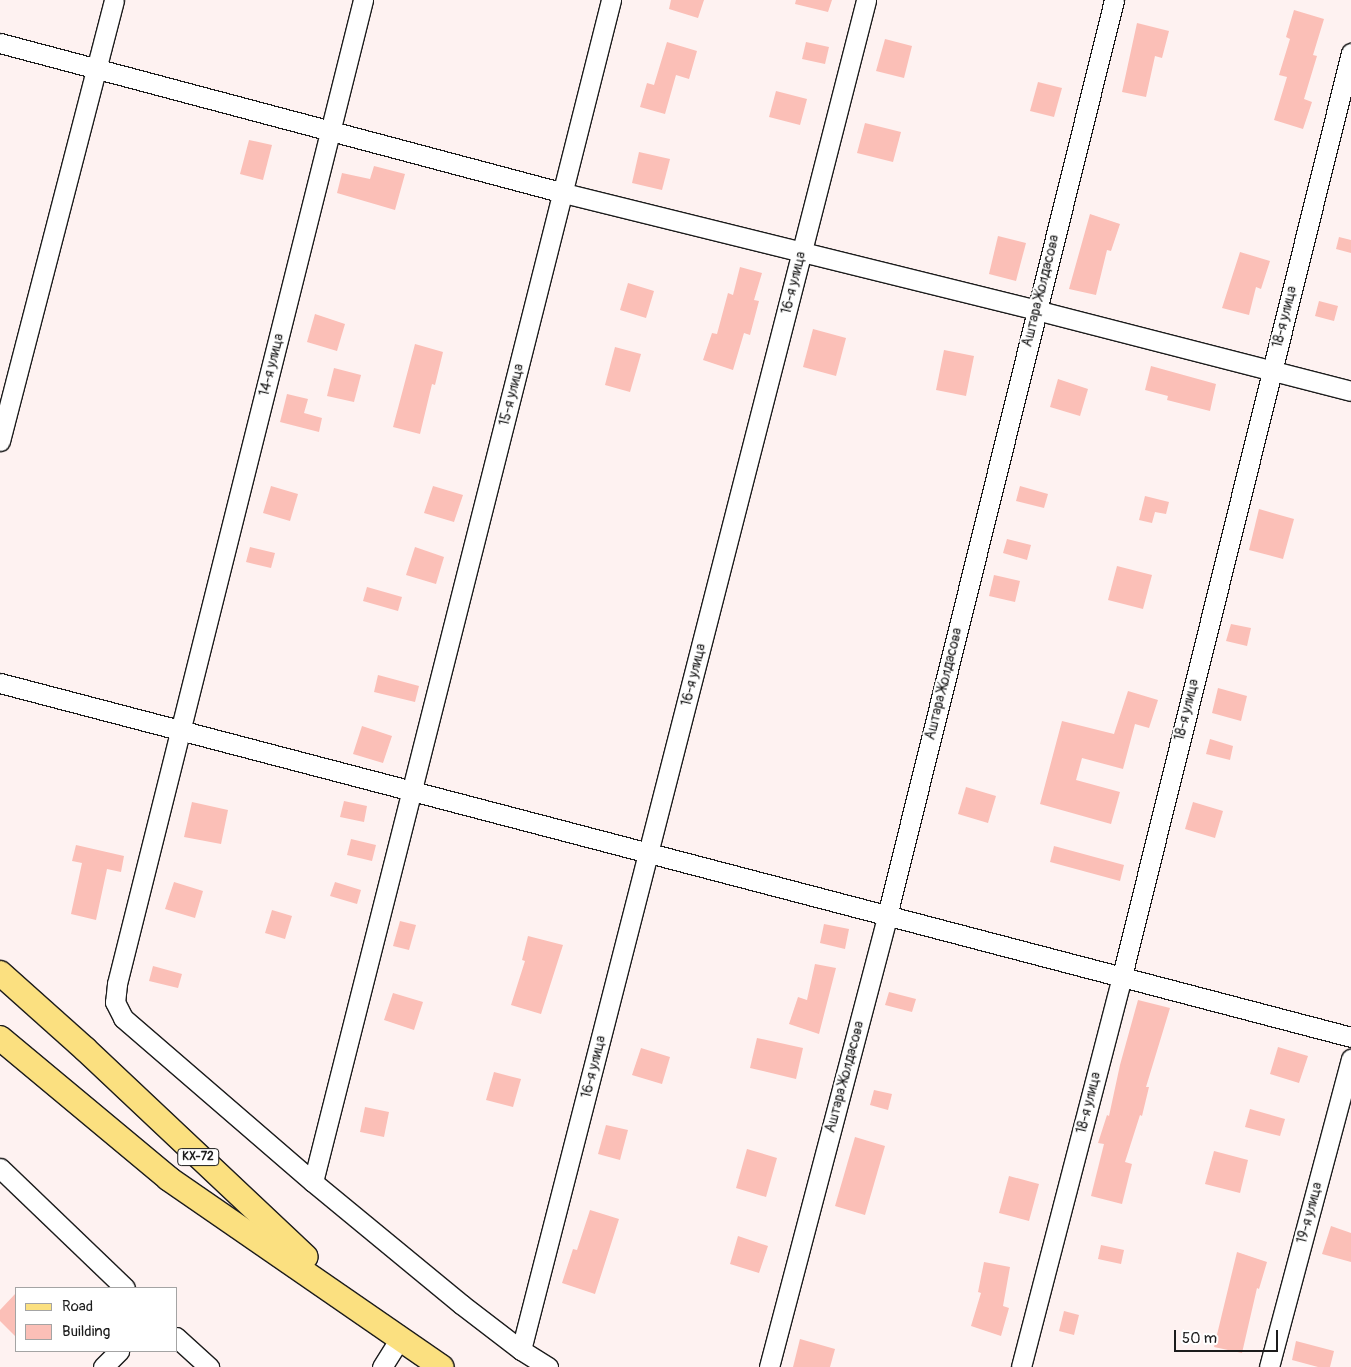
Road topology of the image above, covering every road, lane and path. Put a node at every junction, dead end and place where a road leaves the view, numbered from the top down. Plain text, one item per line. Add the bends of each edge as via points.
1 (114, 0) edge
2 (363, 0) edge
3 (611, 0) edge
4 (866, 0) edge
5 (1114, 0) edge
6 (0, 43) edge
7 (1351, 52) edge
8 (97, 68) junction
9 (331, 132) junction
10 (564, 193) junction
11 (801, 252) junction
12 (1036, 310) junction
13 (1271, 371) junction
14 (1351, 391) edge
15 (0, 441) edge
16 (0, 683) edge
17 (181, 731) junction
18 (410, 789) junction
19 (649, 854) junction
20 (887, 916) junction
21 (0, 973) edge
22 (1122, 976) junction
23 (1351, 1037) edge
24 (0, 1038) edge
25 (1351, 1059) edge
26 (0, 1168) edge
27 (313, 1182) junction
28 (124, 1287) edge
29 (400, 1338) junction
30 (178, 1339) edge
31 (521, 1350) junction
32 (118, 1352) edge
33 (103, 1367) edge
34 (208, 1367) edge
35 (382, 1367) edge
36 (442, 1367) edge
37 (548, 1367) edge
38 (770, 1367) edge
39 (1021, 1367) edge
40 (1269, 1367) edge

1 - 8 street
2 - 9 street, 14-я улица
3 - 10 street, 15-я улица
4 - 11 street, 16-я улица
5 - 12 street, Аштара Жолдасова
6 - 8 street
7 - 13 street, 18-я улица
8 - 9 street
8 - 15 street
9 - 10 street
9 - 17 street, 14-я улица
10 - 11 street
10 - 18 street, 15-я улица
11 - 12 street
11 - 19 street, 16-я улица
12 - 13 street
12 - 20 street, Аштара Жолдасова
13 - 14 street
13 - 22 street, 18-я улица
16 - 17 street
17 - 18 street
17 - 27 street, 14-я улица via 115,1002 123,1018
18 - 19 street
18 - 27 street, 15-я улица
19 - 20 street
19 - 31 street, 16-я улица
20 - 22 street
20 - 38 street, Аштара Жолдасова
21 - 29 main road, КХ-72 via 86,1049 279,1234
22 - 23 street
22 - 39 street, 18-я улица
24 - 29 main road, КХ-72 via 169,1179
25 - 40 street, 19-я улица
26 - 28 street
27 - 31 street, 14-я улица
29 - 35 street
29 - 36 main road, КХ-72
30 - 34 street
31 - 37 street, 14-я улица
32 - 33 street

